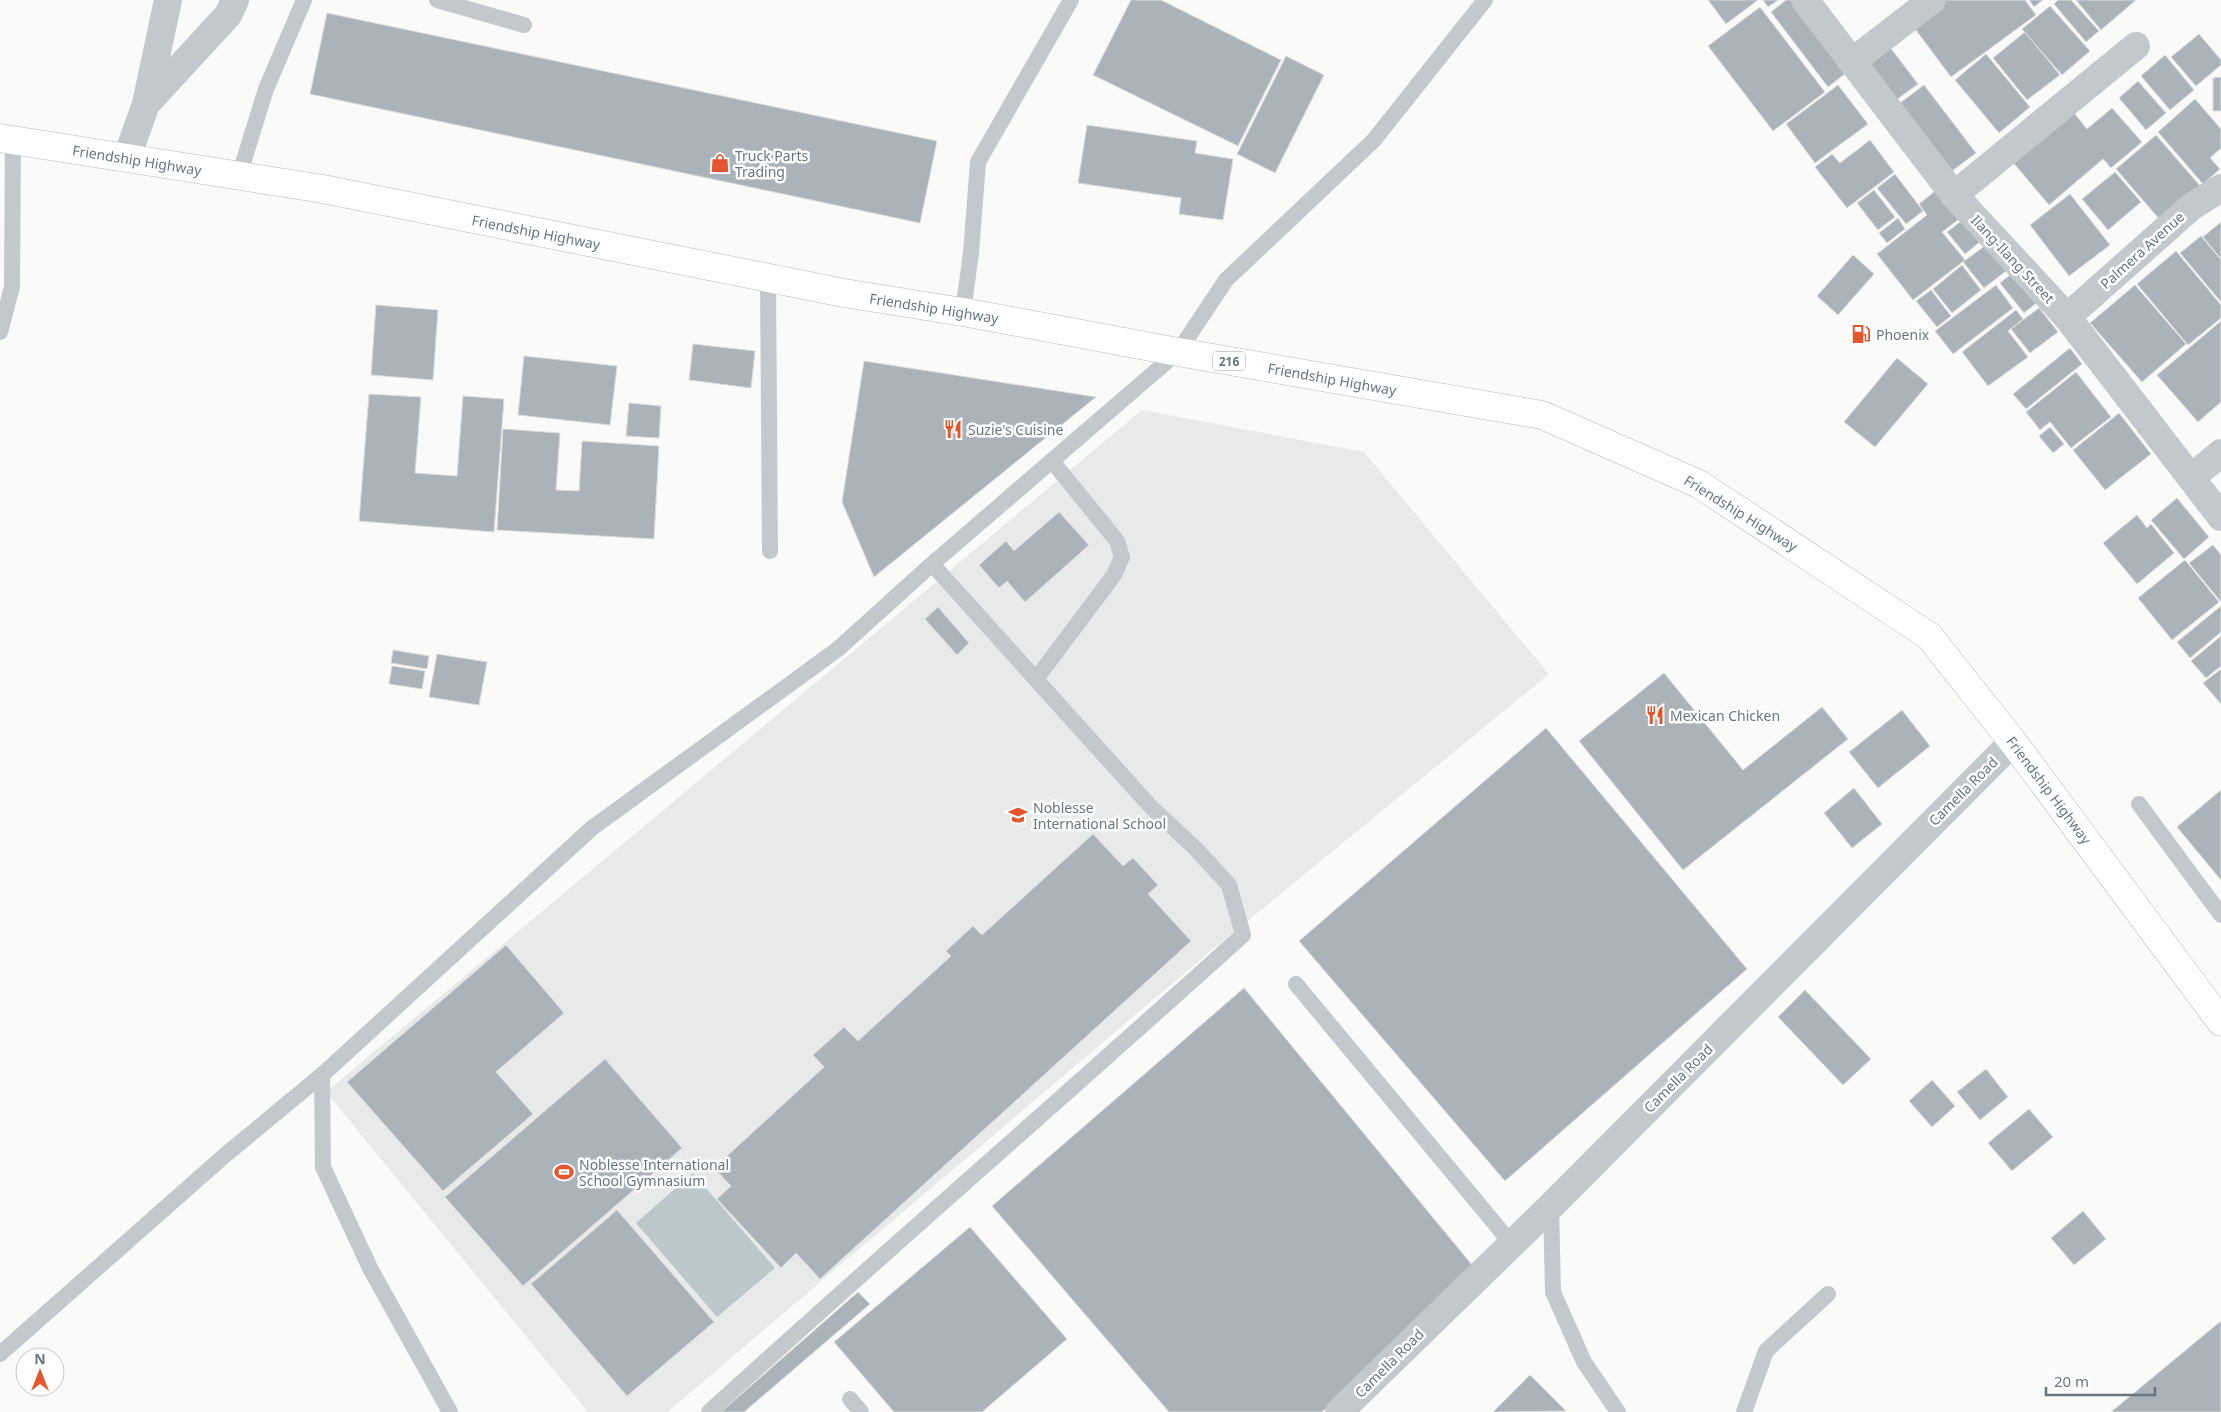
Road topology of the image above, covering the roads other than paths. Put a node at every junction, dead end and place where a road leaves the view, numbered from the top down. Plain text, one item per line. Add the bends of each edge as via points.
1 (168, 0) edge
2 (235, 0) edge
3 (304, 0) edge
4 (436, 0) edge
5 (1071, 0) edge
6 (1486, 0) edge
7 (1805, 0) edge
8 (1932, 0) edge
9 (524, 25) dead end
10 (2136, 46) dead end
11 (1853, 61) junction
12 (146, 104) junction
13 (6, 139) edge
14 (128, 157) junction
15 (239, 176) junction
16 (2221, 188) edge
17 (1954, 195) junction
18 (768, 278) junction
19 (963, 312) junction
20 (2066, 317) junction
21 (0, 332) edge
22 (1178, 352) junction
23 (2221, 453) edge
24 (1052, 461) junction
25 (2191, 478) junction
26 (2221, 517) edge
27 (770, 551) dead end
28 (932, 564) junction
29 (1036, 679) junction
30 (2013, 742) junction
31 (2139, 804) dead end
32 (2221, 915) edge
33 (1296, 984) dead end
34 (2221, 1022) edge
35 (322, 1075) junction
36 (1551, 1206) junction
37 (1511, 1243) junction
38 (1828, 1294) dead end
39 (0, 1354) edge
40 (450, 1412) edge
41 (709, 1412) edge
42 (1340, 1412) edge
43 (1618, 1412) edge
44 (1744, 1412) edge

1 - 12 street
2 - 12 street via 228,15
3 - 15 lane via 266,89
4 - 9 lane
5 - 19 lane via 978,162
6 - 22 lane via 1374,140 1226,280
7 - 11 street, Ilang-Ilang Street
8 - 11 street
10 - 17 street
11 - 17 street, Ilang-Ilang Street
12 - 14 street
13 - 14 main road, Friendship Highway / 216
13 - 21 lane via 12,288
14 - 15 main road, Friendship Highway / 216
15 - 18 main road, Friendship Highway / 216 via 323,189
16 - 20 street, Palmera Avenue via 2191,206
17 - 20 street, Ilang-Ilang Street
18 - 19 main road, Friendship Highway / 216 via 844,294
18 - 27 lane
19 - 22 main road, Friendship Highway / 216
20 - 25 street, Ilang-Ilang Street
22 - 24 lane
22 - 30 main road, Friendship Highway / 216 via 1542,415 1691,480 1929,636
23 - 25 street
24 - 28 lane
24 - 29 lane via 1117,541 1122,557 1114,575
25 - 26 street, Ilang-Ilang Street
28 - 29 lane
28 - 35 lane via 838,648 592,828
29 - 41 lane via 1151,807 1196,849 1229,886 1243,935
30 - 34 main road, Friendship Highway / 216
30 - 36 street, Camella Road
31 - 32 lane
33 - 37 lane
35 - 39 lane via 224,1156
35 - 40 lane via 323,1167 370,1268
36 - 37 street, Camella Road
36 - 43 lane via 1553,1292 1584,1362
37 - 42 street, Camella Road
38 - 44 lane via 1766,1352

